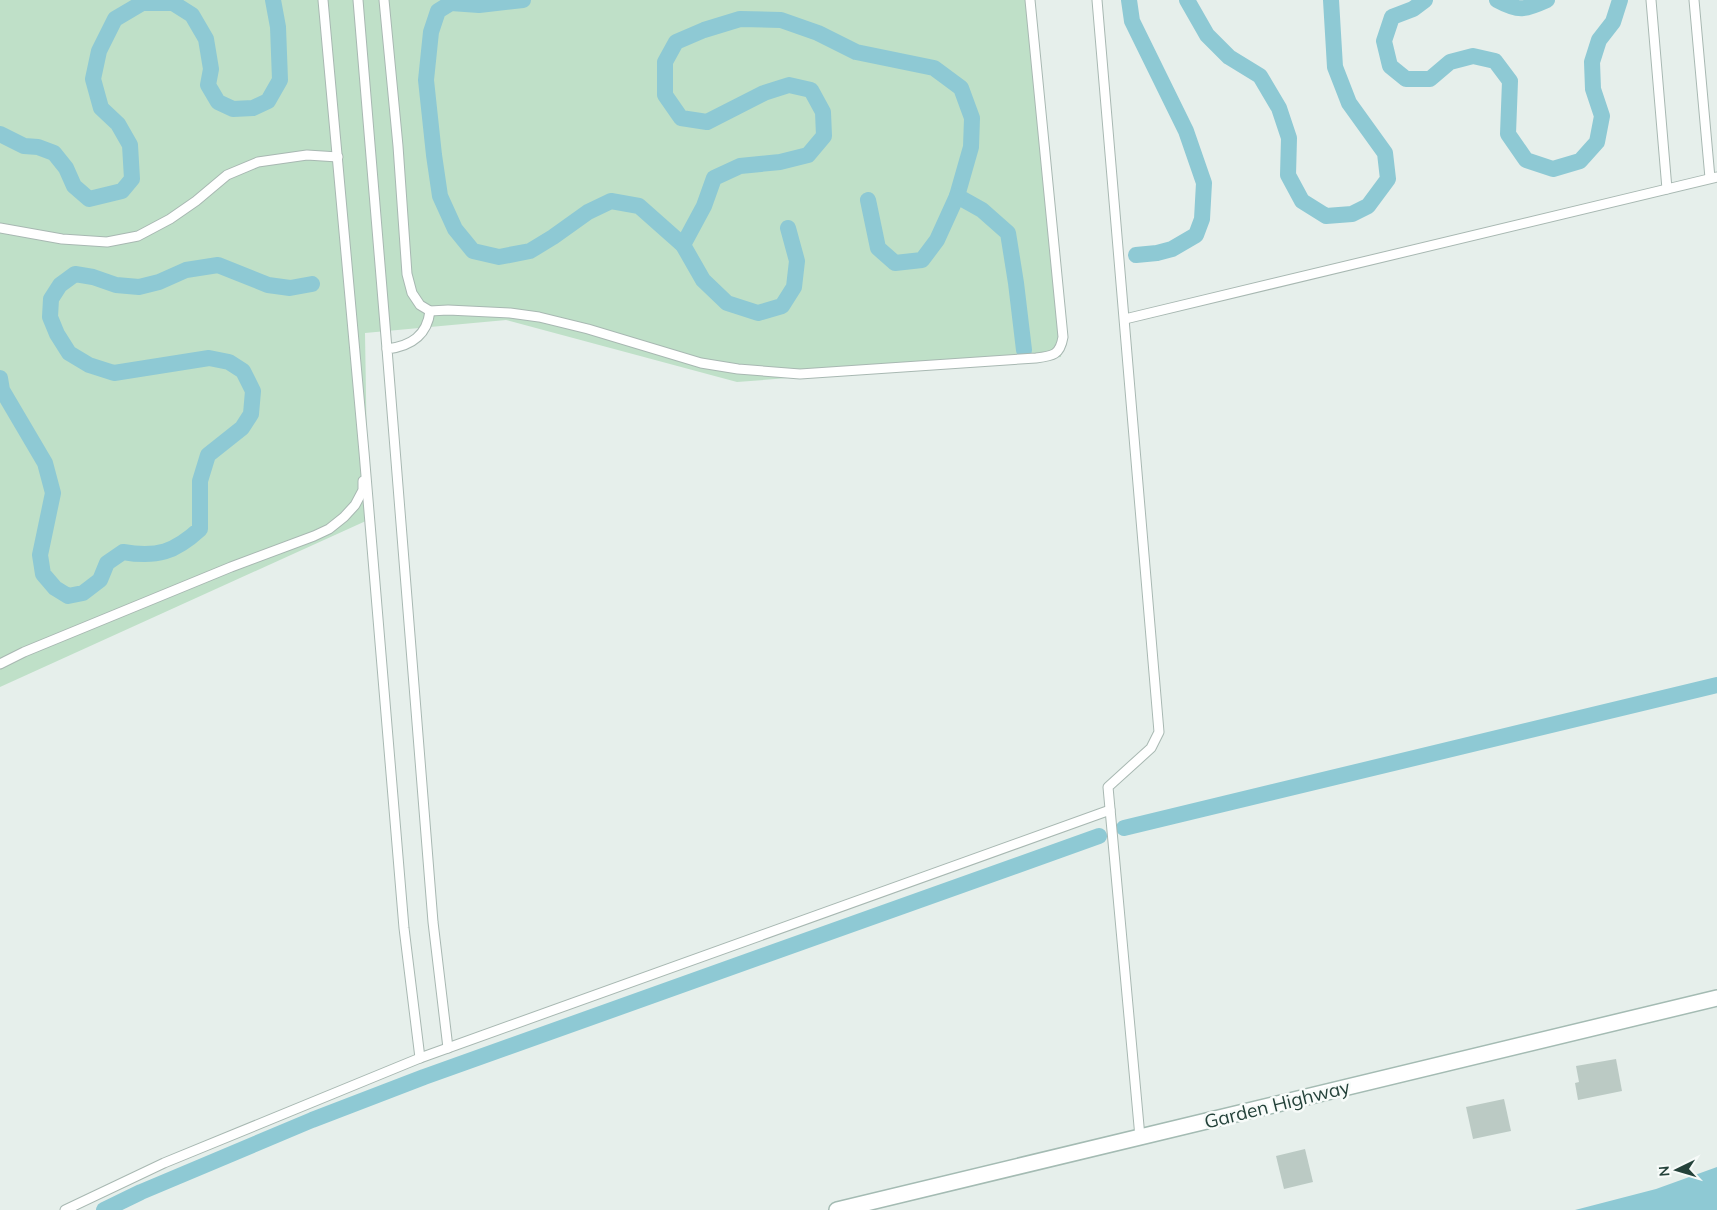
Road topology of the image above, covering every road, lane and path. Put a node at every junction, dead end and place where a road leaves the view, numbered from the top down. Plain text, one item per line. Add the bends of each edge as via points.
1 (323, 0) edge
2 (358, 0) edge
3 (384, 0) edge
4 (1030, 0) edge
5 (1097, 0) edge
6 (1651, 0) edge
7 (1694, 0) edge
8 (338, 157) junction
9 (1714, 177) edge
10 (1667, 189) junction
11 (0, 228) edge
12 (430, 311) junction
13 (1124, 319) junction
14 (387, 349) junction
15 (364, 452) junction
16 (0, 664) edge
17 (1110, 810) junction
18 (1717, 998) edge
19 (448, 1048) junction
20 (420, 1058) junction
21 (1140, 1137) junction
22 (65, 1210) edge
23 (838, 1210) edge

1 - 8 lane
2 - 14 lane
3 - 12 lane via 407,274 412,293 420,305
4 - 12 lane via 1063,337 1057,353 1016,360 800,374 701,363 588,329 510,312
5 - 13 lane
6 - 10 lane
7 - 9 lane
8 - 11 lane via 307,155 258,162 227,175 170,219 138,236 107,242 62,239
8 - 15 lane
9 - 10 lane
10 - 13 lane
12 - 14 lane via 429,322 415,340 402,347
13 - 17 lane via 1159,732 1151,748 1108,788
14 - 19 lane via 433,922
15 - 16 lane via 362,490 355,505 329,528
15 - 20 lane via 404,928
17 - 19 lane
17 - 21 lane
18 - 21 main road, Garden Highway
19 - 20 lane
20 - 22 lane via 164,1163
21 - 23 main road, Garden Highway

